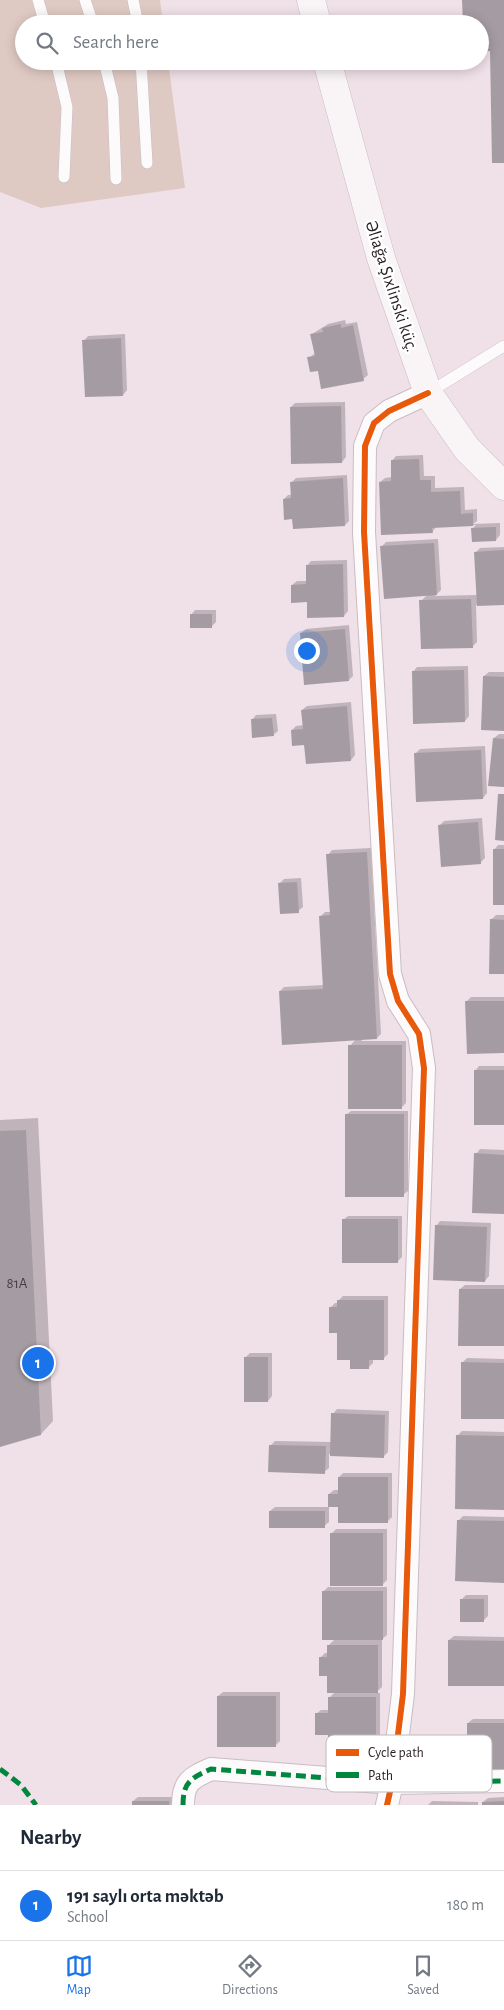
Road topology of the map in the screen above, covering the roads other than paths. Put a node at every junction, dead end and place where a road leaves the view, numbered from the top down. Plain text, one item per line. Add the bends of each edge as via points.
1 (38, 0) edge
2 (85, 0) edge
3 (133, 0) edge
4 (311, 0) edge
5 (42, 15) edge
6 (90, 15) edge
7 (136, 15) edge
8 (315, 15) edge
9 (58, 70) edge
10 (106, 70) edge
11 (142, 70) edge
12 (330, 70) edge
13 (147, 164) dead end
14 (64, 177) dead end
15 (116, 179) dead end
16 (504, 346) edge
17 (428, 393) junction
18 (504, 486) edge
19 (397, 1735) edge
20 (326, 1778) edge
21 (390, 1792) edge
22 (183, 1805) edge
23 (387, 1805) edge

1 - 5 lane
2 - 6 lane
3 - 7 lane
4 - 8 main road
9 - 14 lane via 67,107
10 - 15 lane via 113,98
11 - 13 lane
12 - 17 main road, Əliağa Şıxlinski küç. via 382,258
16 - 17 lane
17 - 18 main road, Əliağa Şıxlinski küç. via 467,449
17 - 19 street via 390,411 374,423 366,446 364,532 390,974 398,1001 418,1034 424,1068 402,1694
20 - 22 street via 211,1769 193,1777 183,1791
21 - 23 street

